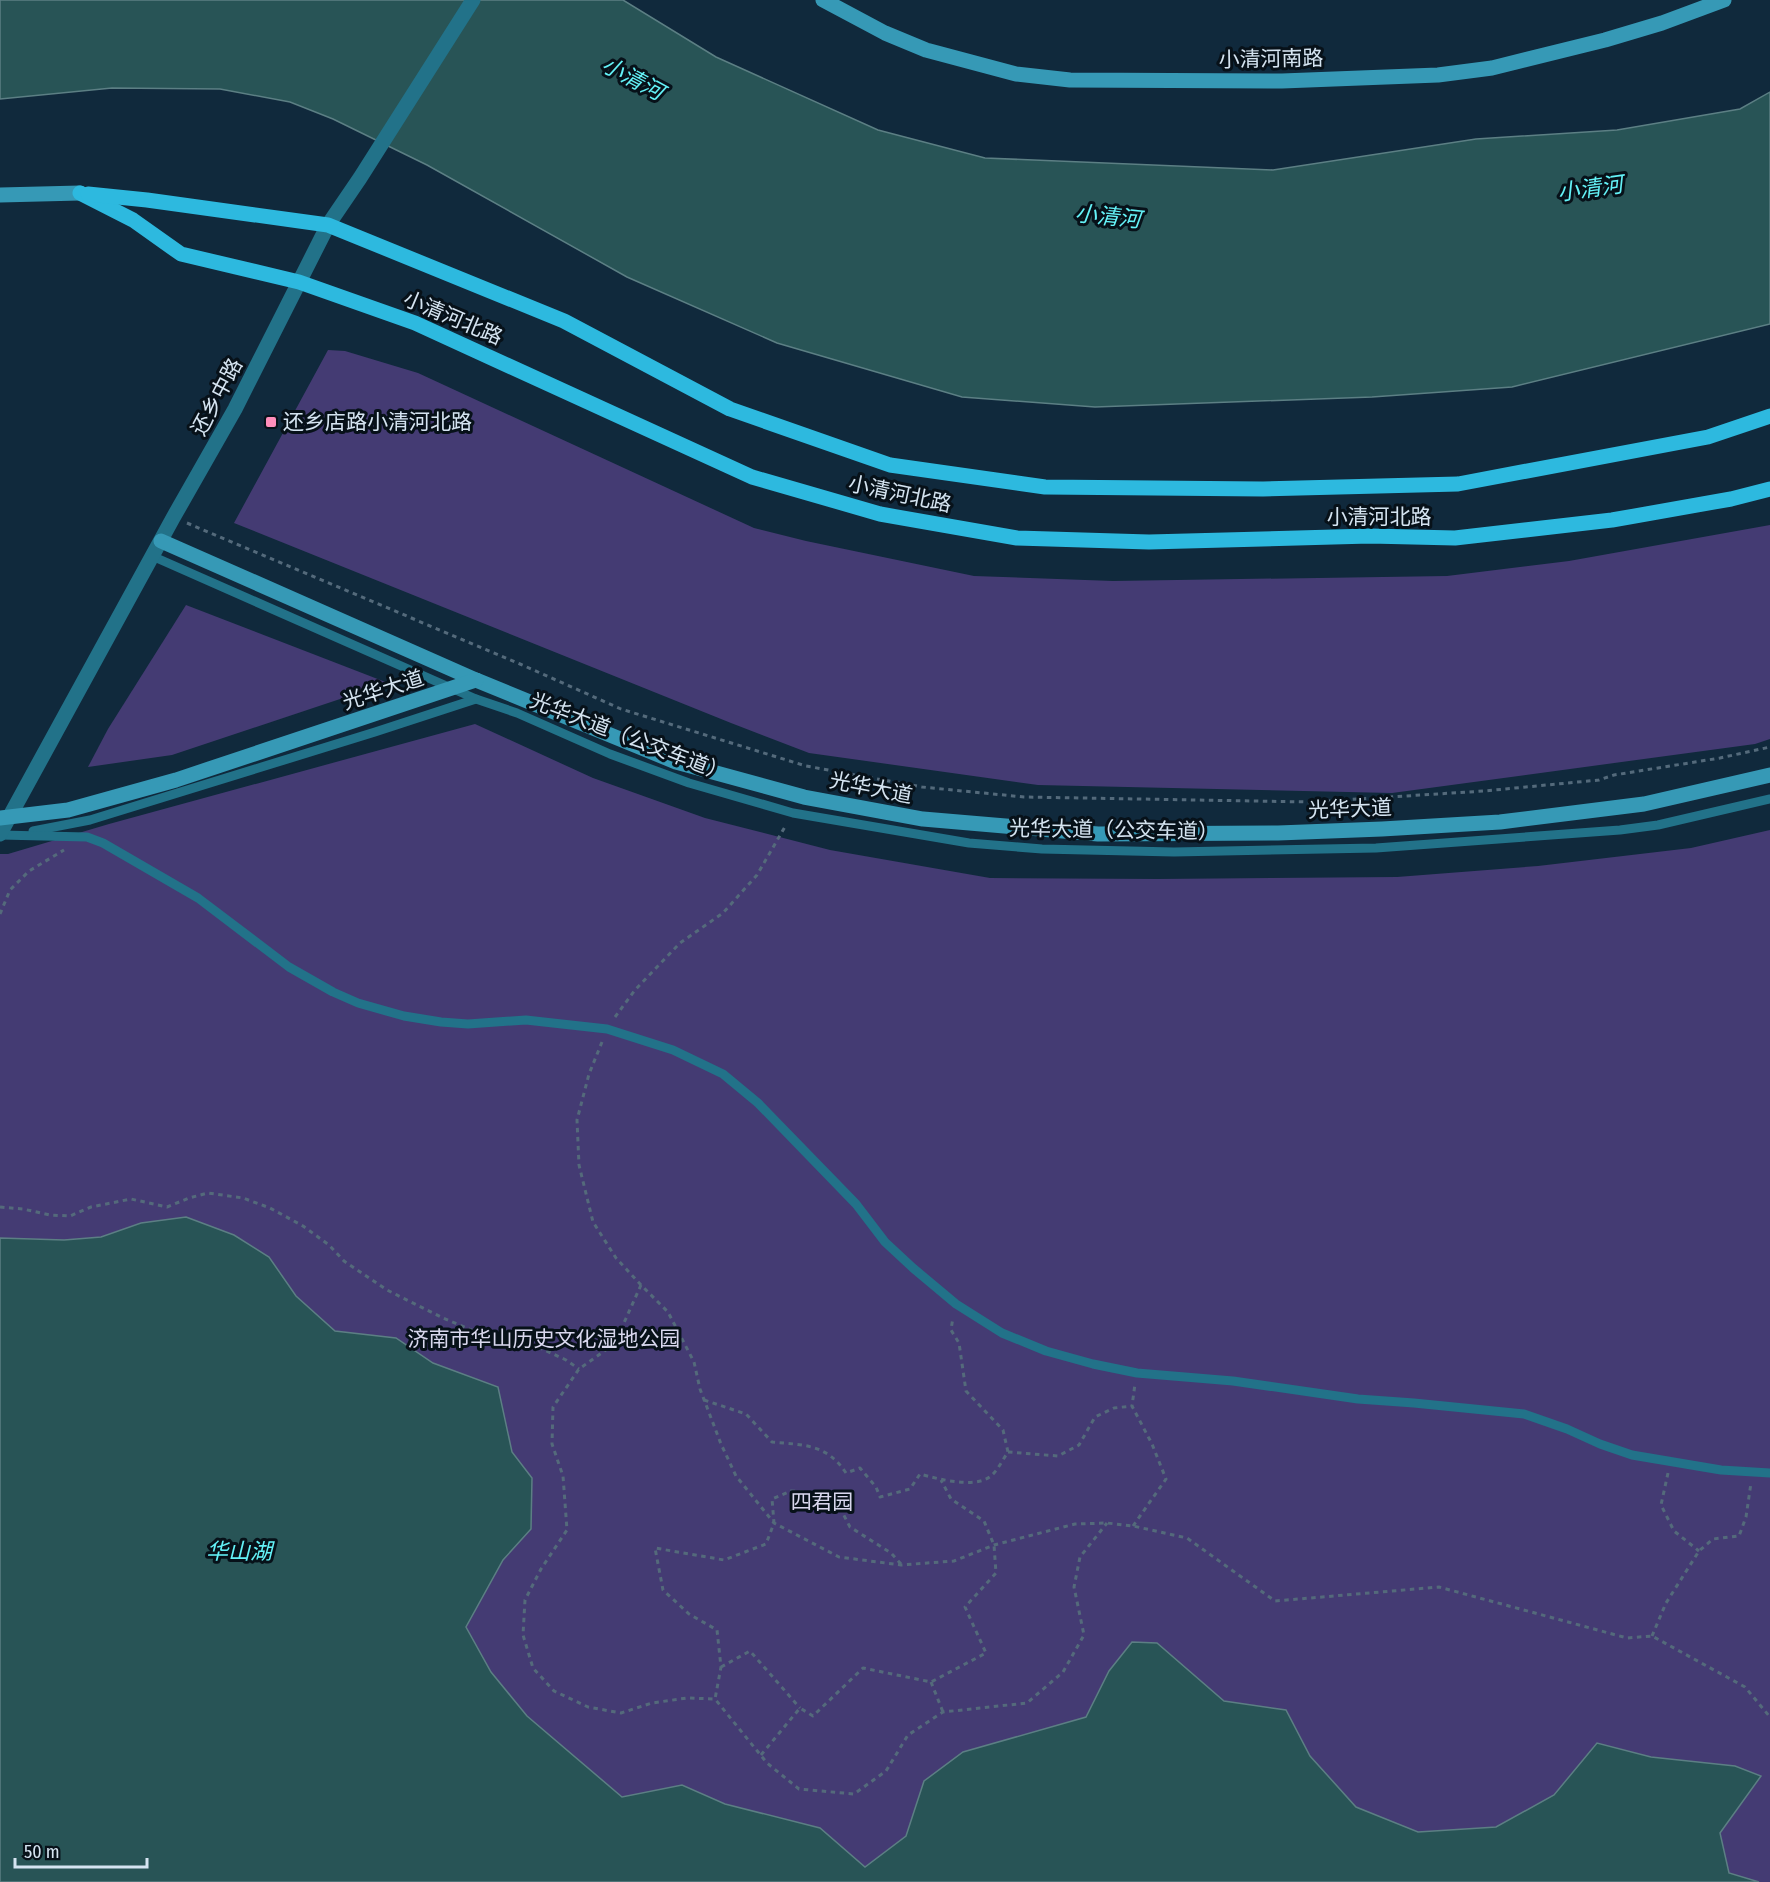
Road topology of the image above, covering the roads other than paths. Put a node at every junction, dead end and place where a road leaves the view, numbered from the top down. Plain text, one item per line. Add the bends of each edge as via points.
1 (473, 0) edge
2 (823, 0) edge
3 (1724, 0) edge
4 (80, 193) junction
5 (0, 195) edge
6 (328, 225) junction
7 (299, 282) junction
8 (1770, 416) edge
9 (1770, 489) edge
10 (161, 541) junction
11 (152, 556) junction
12 (476, 680) junction
13 (454, 688) junction
14 (476, 699) junction
15 (1770, 775) edge
16 (1770, 799) edge
17 (3, 818) edge
18 (0, 835) edge
19 (1770, 1473) edge

1 - 6 street, 还乡中路
2 - 3 main road, 小清河南路 via 926,50 1016,74 1070,80 1282,81 1438,75 1492,68 1605,40
4 - 5 main road, 小清河北路
4 - 6 main road, 小清河北路
4 - 7 main road, 小清河北路 via 133,220 181,255
6 - 7 street, 还乡中路
6 - 8 main road, 小清河北路 via 564,321 730,409 890,465 1045,487 1263,489 1458,484 1708,437
7 - 9 main road, 小清河北路 via 415,323 752,477 880,514 1017,538 1149,542 1370,536 1455,538 1611,520
7 - 10 street, 还乡中路 via 235,410
10 - 11 street, 还乡中路
10 - 12 main road
11 - 13 lane, 光华大道（公交车道）
11 - 17 street, 还乡中路
12 - 13 main road, 光华大道
12 - 15 main road, 光华大道 via 676,762 804,797 923,819 1098,834 1278,833 1500,822 1644,804
13 - 14 lane, 光华大道（公交车道）
13 - 17 main road, 光华大道 via 176,780 68,810
14 - 16 lane, 光华大道（公交车道） via 689,783 793,813 969,843 1042,849 1174,852 1376,848 1620,830
14 - 18 lane via 90,820
17 - 18 street, 还乡中路
18 - 19 lane via 87,837 103,843 198,898 289,968 358,1003 441,1022 526,1020 608,1029 673,1050 723,1074 758,1103 856,1204 885,1242 956,1304 1002,1334 1046,1351 1137,1373 1524,1414 1632,1455

